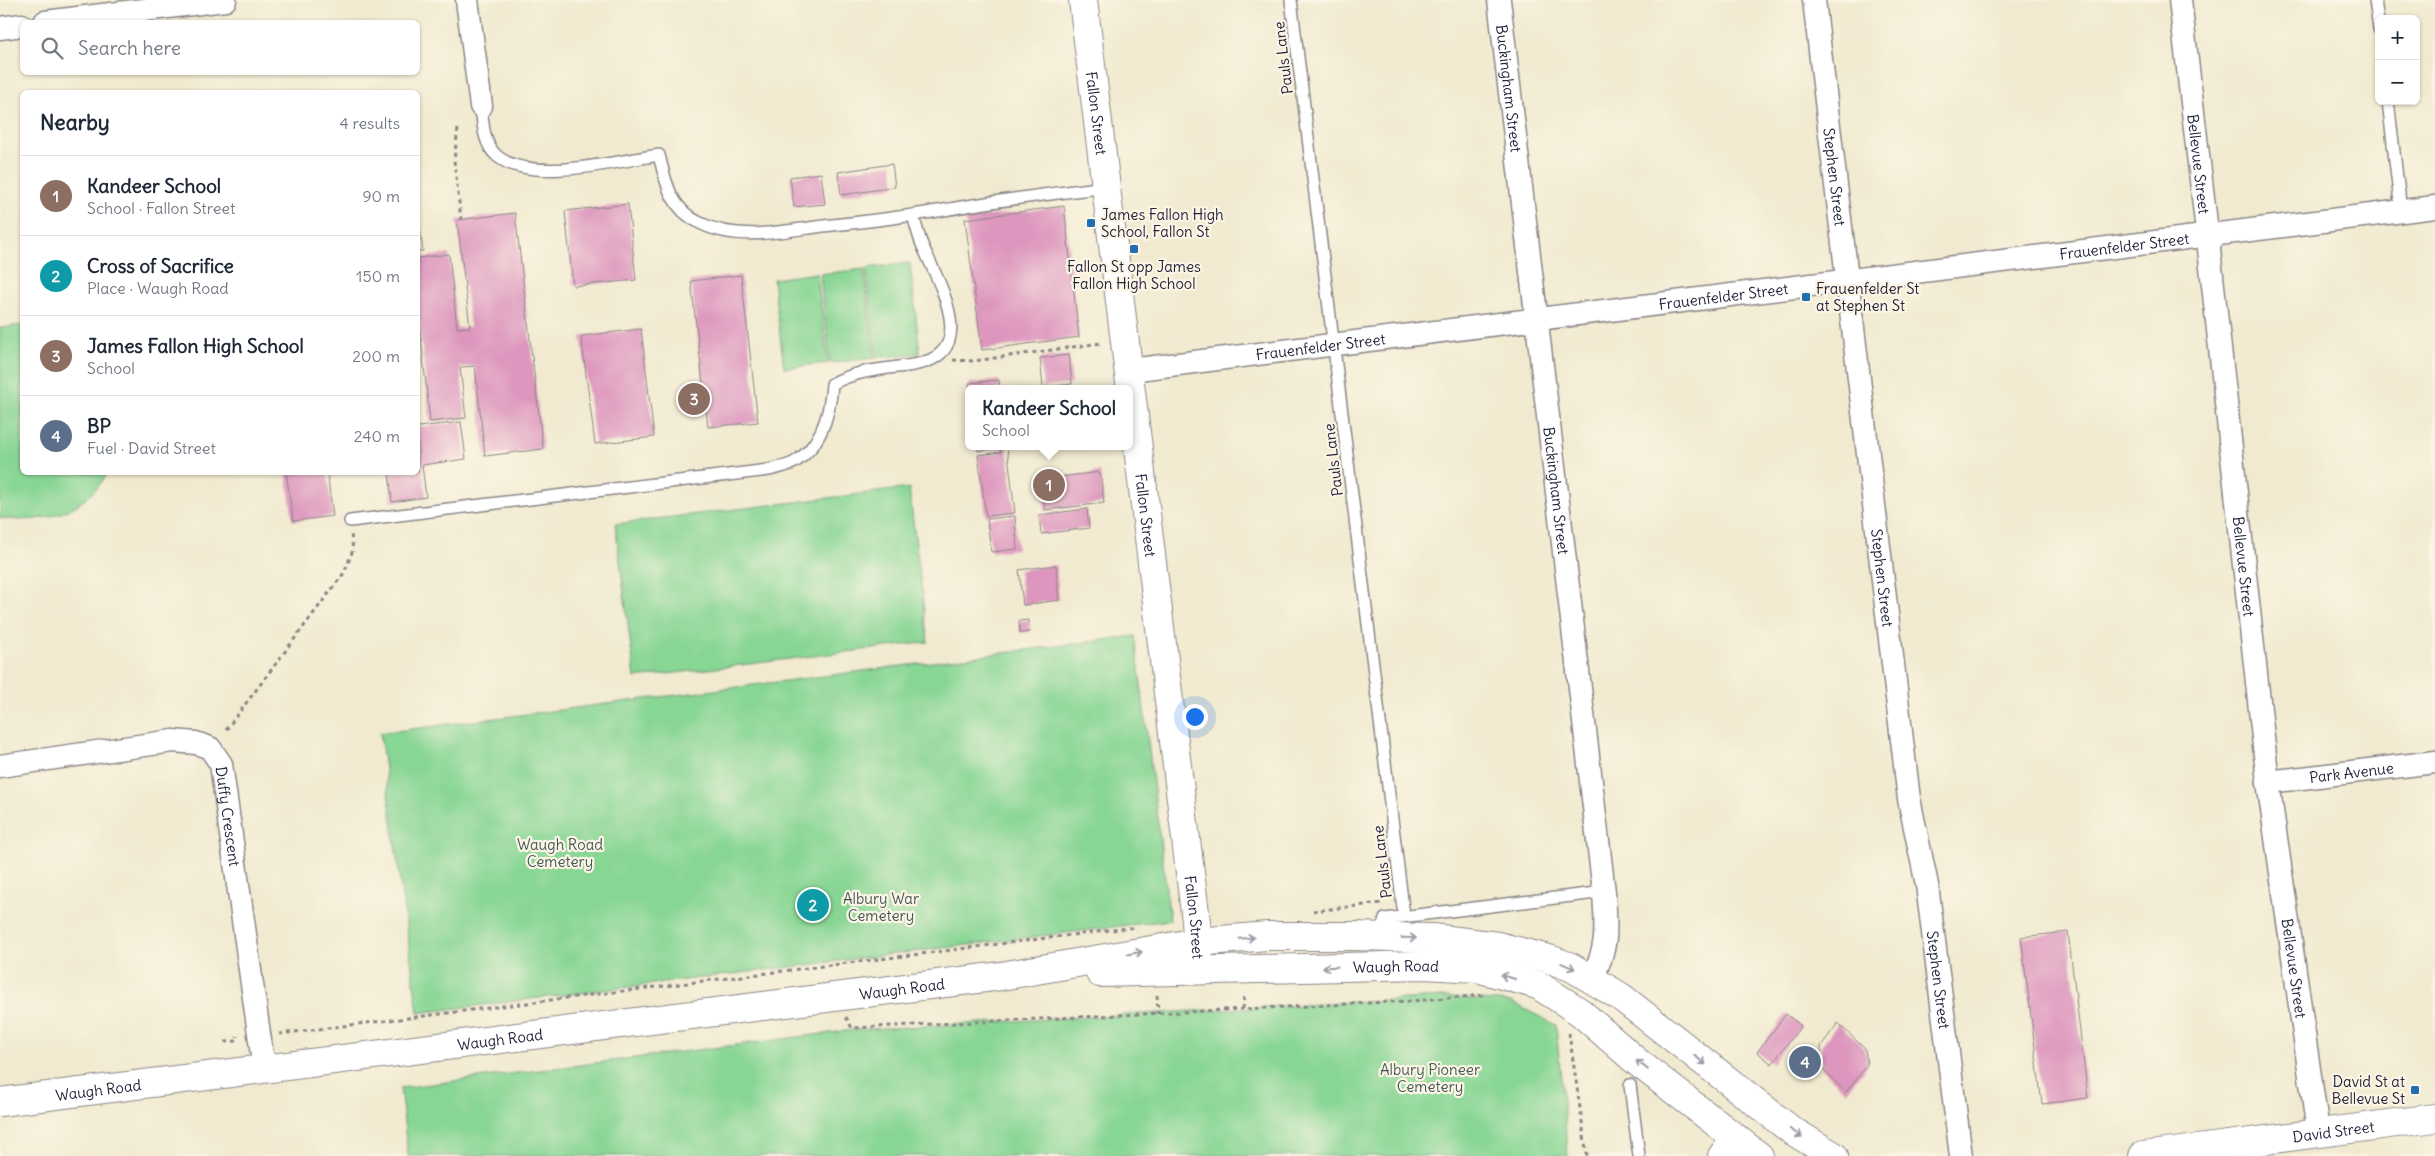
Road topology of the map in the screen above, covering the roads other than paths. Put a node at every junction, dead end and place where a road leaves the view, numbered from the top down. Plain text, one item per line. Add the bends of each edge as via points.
1 (225, 0) edge
2 (467, 0) edge
3 (1083, 0) edge
4 (1292, 0) edge
5 (1499, 0) edge
6 (1814, 0) edge
7 (2180, 0) edge
8 (2375, 0) edge
9 (2377, 15) edge
10 (61, 20) edge
11 (20, 25) edge
12 (0, 28) edge
13 (2388, 105) edge
14 (481, 106) joint
15 (1106, 187) junction
16 (2435, 207) edge
17 (2401, 211) junction
18 (914, 216) junction
19 (2208, 236) junction
20 (1846, 279) junction
21 (1538, 319) junction
22 (1334, 345) junction
23 (1130, 370) junction
24 (1132, 385) edge
25 (1133, 395) edge
26 (350, 521) road end
27 (2435, 762) edge
28 (0, 766) edge
29 (2268, 782) junction
30 (1604, 892) junction
31 (1404, 916) junction
32 (1380, 937) junction
33 (1198, 942) junction
34 (1200, 971) junction
35 (1000, 976) junction
36 (1592, 978) junction
37 (264, 1069) junction
38 (1630, 1085) dead end
39 (0, 1102) edge
40 (1759, 1106) junction
41 (2435, 1118) edge
42 (2318, 1132) junction
43 (1729, 1147) edge
44 (1639, 1156) edge
45 (1759, 1156) edge
46 (1834, 1156) edge
47 (1961, 1156) edge
48 (2144, 1156) edge

1 - 10 street
2 - 14 street
3 - 15 main road, Fallon Street
4 - 22 lane, Pauls Lane
5 - 21 street, Buckingham Street
6 - 20 street, Stephen Street
7 - 19 street, Bellevue Street
8 - 9 lane
11 - 12 street
13 - 17 lane
14 - 18 lane via 484,135 497,156 522,168 559,170 659,155 668,191 677,207 699,223 721,231 760,233
15 - 18 lane
15 - 23 main road, Fallon Street
16 - 17 street, Frauenfelder Street
17 - 19 street, Frauenfelder Street
18 - 26 lane via 921,242 951,313 945,348 934,359 920,364 848,375 832,384 831,403 823,430 811,450 794,463 769,470
19 - 20 street, Frauenfelder Street
19 - 29 street, Bellevue Street
20 - 21 street, Frauenfelder Street
20 - 47 street, Stephen Street via 1909,799 1927,885
21 - 22 street, Frauenfelder Street
21 - 30 street, Buckingham Street
22 - 23 street, Frauenfelder Street
22 - 31 lane, Pauls Lane
23 - 24 main road, Fallon Street
25 - 33 main road, Fallon Street
27 - 29 street, Park Avenue
28 - 37 street, Duffy Crescent via 173,741 210,748 221,764
29 - 42 street, Bellevue Street
30 - 31 lane, Waugh Road
30 - 36 street, Buckingham Street via 1607,934 1603,955
31 - 32 lane, Waugh Road via 1385,919
33 -> 32 main road, Waugh Road via 1267,936
32 -> 36 main road, Waugh Road via 1433,938 1498,946 1549,959
33 - 34 main road, Fallon Street
35 -> 33 main road, Waugh Road
34 - 35 main road, Waugh Road
43 -> 34 main road, Waugh Road via 1580,1012 1538,985 1477,968 1422,965
35 - 37 main road, Waugh Road
36 -> 40 main road, Waugh Road
37 - 39 main road, Waugh Road
38 - 44 lane
40 - 43 main road
40 -> 46 main road
41 - 42 main road, David Street
42 - 48 main road, David Street
43 - 45 main road

